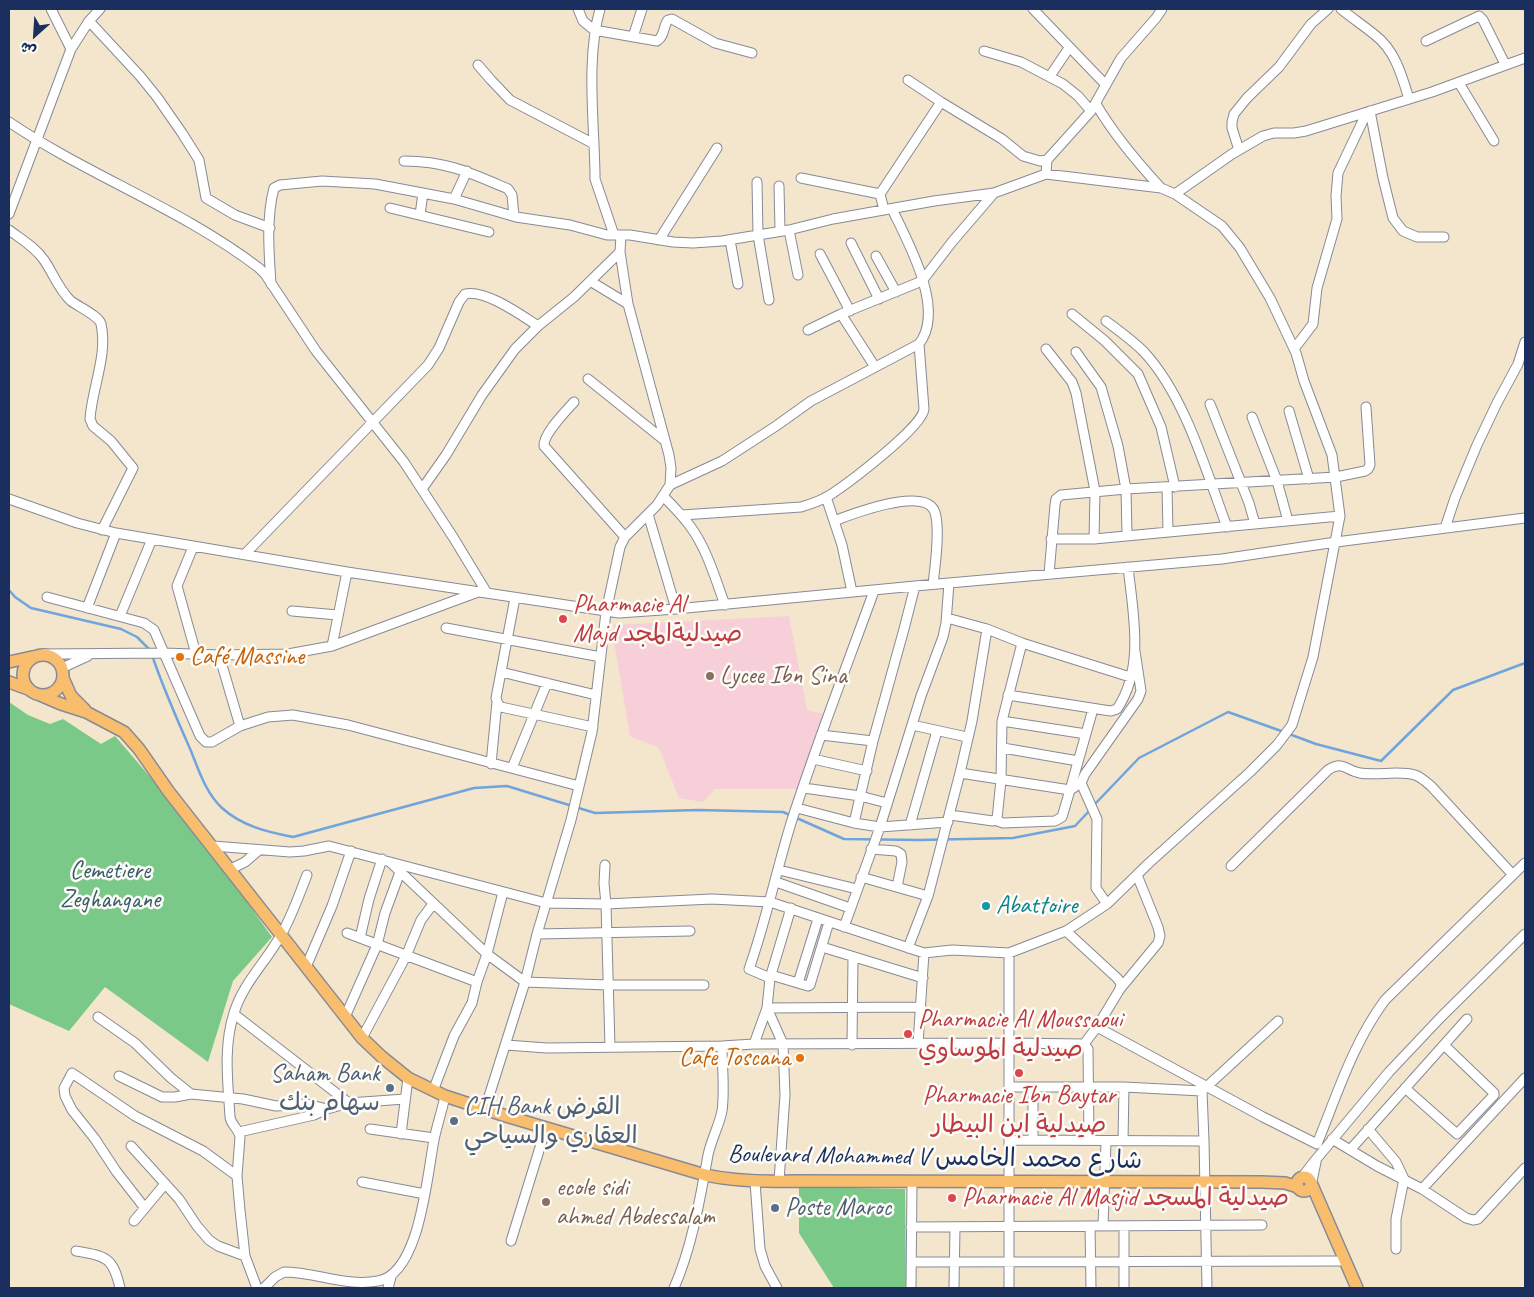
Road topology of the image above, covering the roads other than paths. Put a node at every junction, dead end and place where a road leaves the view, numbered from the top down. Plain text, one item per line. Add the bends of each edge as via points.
1 (51, 9) edge
2 (100, 9) edge
3 (578, 9) edge
4 (600, 9) edge
5 (642, 9) edge
6 (1033, 9) edge
7 (1162, 9) edge
8 (1328, 9) edge
9 (1341, 9) edge
10 (89, 21) junction
11 (594, 30) junction
12 (633, 37) junction
13 (1426, 40) dead end
14 (1069, 48) junction
15 (71, 49) junction
16 (984, 51) dead end
17 (752, 53) dead end
18 (1525, 58) edge
19 (478, 64) dead end
20 (1505, 64) junction
21 (1050, 76) junction
22 (908, 80) dead end
23 (1459, 82) junction
24 (1106, 85) junction
25 (1409, 99) junction
26 (941, 102) junction
27 (1094, 107) junction
28 (1369, 111) junction
29 (9, 122) edge
30 (37, 141) junction
31 (1494, 141) dead end
32 (594, 144) junction
33 (717, 148) dead end
34 (1239, 150) junction
35 (1047, 160) junction
36 (404, 161) dead end
37 (467, 171) junction
38 (1046, 174) junction
39 (801, 178) dead end
40 (757, 182) dead end
41 (779, 186) dead end
42 (1161, 188) junction
43 (423, 193) junction
44 (994, 193) junction
45 (880, 194) junction
46 (1176, 194) junction
47 (454, 199) junction
48 (390, 208) dead end
49 (888, 209) junction
50 (9, 214) edge
51 (420, 215) junction
52 (514, 216) junction
53 (270, 228) junction
54 (9, 230) edge
55 (785, 231) junction
56 (489, 232) dead end
57 (617, 235) junction
58 (758, 235) junction
59 (1444, 237) dead end
60 (660, 240) junction
61 (730, 240) junction
62 (851, 242) dead end
63 (620, 252) junction
64 (820, 254) dead end
65 (876, 256) dead end
66 (798, 276) dead end
67 (590, 281) junction
68 (922, 281) junction
69 (272, 284) junction
70 (738, 284) dead end
71 (896, 292) junction
72 (769, 300) dead end
73 (879, 300) junction
74 (628, 304) junction
75 (845, 313) junction
76 (1072, 314) dead end
77 (1106, 321) dead end
78 (538, 326) junction
79 (808, 330) dead end
80 (1525, 342) edge
81 (919, 344) junction
82 (1046, 349) dead end
83 (1294, 349) junction
84 (1076, 352) dead end
85 (875, 367) junction
86 (588, 379) dead end
87 (574, 402) dead end
88 (1210, 404) dead end
89 (1366, 407) dead end
90 (1289, 411) dead end
91 (1252, 417) dead end
92 (372, 421) junction
93 (665, 440) junction
94 (1336, 477) junction
95 (1309, 479) junction
96 (1278, 481) junction
97 (1242, 483) junction
98 (1211, 484) junction
99 (670, 485) junction
100 (1171, 487) junction
101 (422, 489) junction
102 (1126, 489) junction
103 (1095, 492) junction
104 (664, 497) junction
105 (826, 497) junction
106 (9, 499) edge
107 (648, 514) junction
108 (682, 515) junction
109 (1340, 516) junction
110 (1525, 518) edge
111 (834, 521) junction
112 (1288, 521) junction
113 (1255, 524) junction
114 (1226, 527) junction
115 (1446, 528) junction
116 (102, 530) junction
117 (1168, 532) junction
118 (116, 533) junction
119 (1127, 536) junction
120 (625, 537) junction
121 (152, 539) junction
122 (1051, 539) junction
123 (1094, 539) junction
124 (1336, 542) junction
125 (193, 547) junction
126 (245, 554) junction
127 (1128, 567) junction
128 (347, 572) junction
129 (1049, 574) junction
130 (949, 583) junction
131 (933, 584) junction
132 (915, 586) junction
133 (874, 591) junction
134 (483, 592) junction
135 (852, 592) junction
136 (47, 597) dead end
137 (515, 598) junction
138 (725, 605) junction
139 (87, 608) junction
140 (676, 610) junction
141 (292, 612) dead end
142 (606, 612) junction
143 (120, 616) junction
144 (338, 616) junction
145 (947, 618) junction
146 (446, 628) dead end
147 (987, 629) junction
148 (506, 638) junction
149 (1022, 643) junction
150 (332, 646) junction
151 (1135, 651) junction
152 (95, 653) junction
153 (163, 653) junction
154 (196, 654) junction
155 (38, 656) junction
156 (219, 656) junction
157 (601, 657) junction
158 (9, 662) edge
159 (501, 672) junction
160 (62, 673) junction
161 (1130, 677) junction
162 (9, 682) edge
163 (546, 683) junction
164 (28, 689) junction
165 (40, 695) junction
166 (596, 695) junction
167 (1008, 695) junction
168 (497, 702) junction
169 (1093, 709) junction
170 (86, 712) junction
171 (533, 713) junction
172 (1002, 721) junction
173 (240, 726) junction
174 (912, 726) junction
175 (592, 727) junction
176 (938, 731) junction
177 (1086, 734) junction
178 (821, 735) junction
179 (968, 737) junction
180 (873, 741) junction
181 (1003, 748) junction
182 (813, 759) junction
183 (1078, 761) junction
184 (491, 764) junction
185 (512, 768) junction
186 (867, 771) junction
187 (960, 774) junction
188 (1001, 780) junction
189 (1081, 782) junction
190 (579, 786) junction
191 (804, 788) junction
192 (1070, 790) junction
193 (860, 796) junction
194 (887, 803) junction
195 (797, 808) junction
196 (949, 819) junction
197 (995, 820) junction
198 (854, 823) junction
199 (910, 825) junction
200 (879, 828) junction
201 (213, 846) junction
202 (872, 847) junction
203 (259, 850) junction
204 (351, 851) junction
205 (385, 860) junction
206 (1525, 863) edge
207 (605, 865) dead end
208 (1231, 866) dead end
209 (231, 869) junction
210 (779, 870) junction
211 (400, 872) junction
212 (307, 875) dead end
213 (1138, 875) junction
214 (1513, 875) junction
215 (861, 877) junction
216 (776, 882) junction
217 (897, 887) junction
218 (857, 889) junction
219 (503, 892) junction
220 (928, 896) junction
221 (770, 902) junction
222 (546, 903) junction
223 (433, 904) junction
224 (606, 904) junction
225 (1107, 904) junction
226 (792, 908) junction
227 (850, 908) junction
228 (818, 919) junction
229 (829, 922) junction
230 (844, 927) junction
231 (690, 931) dead end
232 (1066, 931) junction
233 (347, 933) dead end
234 (606, 933) junction
235 (282, 934) junction
236 (536, 934) junction
237 (1525, 934) edge
238 (360, 938) junction
239 (377, 945) junction
240 (822, 947) junction
241 (908, 948) junction
242 (924, 953) junction
243 (1009, 953) junction
244 (487, 954) junction
245 (406, 956) junction
246 (854, 957) junction
247 (306, 967) junction
248 (770, 976) junction
249 (923, 978) junction
250 (477, 982) junction
251 (525, 982) junction
252 (798, 983) junction
253 (608, 985) junction
254 (704, 985) dead end
255 (1120, 989) junction
256 (920, 1007) junction
257 (768, 1008) junction
258 (853, 1008) junction
259 (234, 1014) junction
260 (98, 1017) dead end
261 (345, 1017) junction
262 (1468, 1019) dead end
263 (1278, 1020) dead end
264 (1097, 1027) junction
265 (362, 1038) junction
266 (1009, 1043) junction
267 (754, 1044) junction
268 (783, 1044) junction
269 (918, 1044) junction
270 (1084, 1044) junction
271 (852, 1045) junction
272 (1444, 1045) junction
273 (506, 1046) junction
274 (722, 1046) junction
275 (610, 1047) junction
276 (119, 1076) dead end
277 (408, 1078) junction
278 (1525, 1078) edge
279 (1009, 1087) junction
280 (1034, 1087) junction
281 (1088, 1087) junction
282 (1124, 1087) junction
283 (1405, 1088) junction
284 (1204, 1089) junction
285 (433, 1090) junction
286 (191, 1094) junction
287 (446, 1096) junction
288 (229, 1099) junction
289 (405, 1099) junction
290 (349, 1104) junction
291 (327, 1108) junction
292 (485, 1109) junction
293 (546, 1128) junction
294 (370, 1129) dead end
295 (1368, 1129) junction
296 (239, 1132) junction
297 (401, 1134) junction
298 (434, 1138) junction
299 (1332, 1139) junction
300 (1010, 1140) junction
301 (1033, 1140) junction
302 (1089, 1140) junction
303 (1123, 1141) junction
304 (1204, 1141) junction
305 (1106, 1142) junction
306 (131, 1146) dead end
307 (1321, 1146) junction
308 (1350, 1150) junction
309 (1525, 1168) edge
310 (705, 1175) junction
311 (237, 1176) junction
312 (1404, 1179) junction
313 (779, 1181) junction
314 (912, 1181) junction
315 (362, 1182) dead end
316 (755, 1182) junction
317 (1009, 1182) junction
318 (1205, 1182) junction
319 (1105, 1183) junction
320 (165, 1184) junction
321 (1304, 1184) junction
322 (1422, 1189) junction
323 (425, 1194) junction
324 (144, 1207) junction
325 (134, 1221) dead end
326 (1206, 1225) junction
327 (1262, 1225) dead end
328 (1090, 1226) junction
329 (1103, 1226) junction
330 (1124, 1226) junction
331 (911, 1227) junction
332 (955, 1227) junction
333 (1009, 1227) junction
334 (511, 1240) dead end
335 (1396, 1249) dead end
336 (76, 1251) dead end
337 (245, 1256) junction
338 (1206, 1260) junction
339 (1344, 1260) junction
340 (1009, 1261) junction
341 (1090, 1261) junction
342 (1124, 1261) junction
343 (912, 1262) junction
344 (954, 1262) junction
345 (391, 1277) junction
346 (120, 1288) edge
347 (257, 1288) edge
348 (264, 1288) edge
349 (388, 1288) edge
350 (674, 1288) edge
351 (776, 1288) edge
352 (911, 1288) edge
353 (954, 1288) edge
354 (1009, 1288) edge
355 (1091, 1288) edge
356 (1124, 1288) edge
357 (1206, 1288) edge
358 (1357, 1288) edge

1 - 15 street
2 - 10 street
3 - 11 street via 583,21
4 - 11 street
5 - 12 street
6 - 14 street
7 - 24 street via 1121,58
8 - 34 street via 1311,24 1279,67 1234,114 1232,128
9 - 25 street via 1376,35 1390,51
10 - 15 street
10 - 53 street via 140,76 178,128 199,160 206,198 235,215
11 - 12 street
11 - 32 street
12 - 17 street via 660,40 666,22 672,19 715,42
13 - 20 street via 1479,16
14 - 21 street
14 - 24 street
15 - 30 street
16 - 21 street via 1021,62
18 - 20 street
19 - 32 street via 510,100
20 - 23 street
21 - 27 street
22 - 26 street
23 - 25 street
23 - 31 street
24 - 27 street
25 - 28 street
26 - 35 street via 1002,139 1023,156
26 - 45 street
27 - 35 street
27 - 42 street
28 - 34 street via 1306,131 1269,134
28 - 59 street via 1389,205 1396,223 1403,231 1417,237
28 - 83 street via 1338,173 1337,219 1316,296 1313,324
29 - 30 street
30 - 50 street
30 - 69 street via 211,235 259,268
32 - 57 street via 595,179
33 - 60 street
34 - 46 street
35 - 38 street
36 - 37 street via 435,163
37 - 47 street
37 - 52 street via 511,192
38 - 42 street
38 - 44 street
39 - 45 street
40 - 58 street
41 - 55 street
42 - 46 street
43 - 47 street
43 - 51 street
43 - 53 street via 350,181 280,185 273,190
44 - 49 street
44 - 68 street
45 - 49 street
46 - 83 street via 1222,226 1232,237 1270,298
47 - 52 street
48 - 51 street
49 - 55 street
49 - 68 street via 909,245
51 - 56 street
52 - 57 street
53 - 69 street
54 - 116 street via 43,258 67,297 100,323 102,352 90,419 133,468
55 - 58 street
55 - 66 street
57 - 60 street
57 - 63 street
58 - 61 street
58 - 72 street
60 - 61 street via 694,243
61 - 70 street
62 - 73 street
63 - 67 street
63 - 74 street
64 - 75 street
65 - 71 street
67 - 74 street
67 - 78 street
68 - 71 street
68 - 81 street via 929,316 925,335
69 - 92 street via 316,351
71 - 73 street
73 - 75 street
74 - 93 street
75 - 79 street
75 - 85 street
76 - 100 street via 1138,374 1160,427
77 - 98 street via 1145,354 1171,390 1194,437
78 - 92 street via 497,301 477,294 465,294 432,360
78 - 101 street via 505,362
80 - 115 street via 1518,364 1477,445
81 - 85 street
81 - 105 street via 922,418 900,440
82 - 103 street via 1072,382 1076,393
83 - 94 street via 1332,455
84 - 102 street via 1101,387
85 - 99 street via 811,401 722,461
86 - 93 street
87 - 120 street via 548,434 544,446
88 - 97 street
89 - 94 street via 1370,465 1368,469
90 - 95 street
91 - 96 street
92 - 101 street
92 - 126 street
93 - 99 street via 671,468
94 - 95 street
94 - 109 street
95 - 96 street
96 - 97 street
96 - 112 street
97 - 98 street
97 - 113 street
98 - 100 street
98 - 114 street
99 - 104 street
100 - 102 street
100 - 117 street
101 - 134 street
102 - 103 street
102 - 119 street
103 - 122 street via 1065,494 1057,498
103 - 123 street
104 - 107 street
104 - 108 street
105 - 108 street via 801,507
105 - 111 street
106 - 116 street
107 - 120 street
107 - 140 street
108 - 138 street via 707,557
109 - 112 street
109 - 124 street
110 - 115 street
111 - 131 street via 890,503 920,502 932,507 938,527
111 - 135 street
112 - 113 street
113 - 114 street
114 - 117 street
115 - 124 street
116 - 118 street
117 - 119 street
118 - 121 street
118 - 139 street
119 - 123 street
120 - 142 street
121 - 125 street
121 - 143 street
122 - 123 street
122 - 129 street
124 - 127 street via 1222,559
124 - 213 street via 1313,657 1292,725 1250,772
125 - 126 street
125 - 154 street via 177,586
126 - 128 street
127 - 129 street
127 - 151 street
128 - 134 street
128 - 144 street
129 - 130 street
130 - 131 street
130 - 145 street
131 - 132 street
132 - 133 street
132 - 180 street
133 - 135 street
133 - 178 street
134 - 137 street
134 - 150 street
135 - 138 street
136 - 139 street
137 - 142 street
137 - 148 street
138 - 140 street
139 - 143 street
140 - 142 street
141 - 144 street
142 - 157 street
143 - 153 street via 151,626
144 - 150 street
145 - 147 street
145 - 174 street
146 - 148 street
147 - 149 street
147 - 179 street
148 - 157 street
148 - 159 street
149 - 161 street
149 - 167 street
150 - 156 street via 288,654
151 - 161 street
151 - 189 street via 1141,691 1138,699
152 - 153 street
152 - 155 street
152 - 160 street via 78,660
153 - 154 street
153 - 173 street via 205,741 212,742
154 - 156 street
155 - 158 main road
155 - 160 main road via 55,658
155 - 164 main road via 27,661 22,672
156 - 173 street
157 - 166 street
159 - 163 street
159 - 168 street
160 - 165 main road via 61,683 55,691
160 - 170 main road, Boulevard Mohammed V شارع محمد الخامس via 71,696
161 - 169 street via 1117,709
162 - 164 main road
163 - 166 street
163 - 171 street
164 - 165 main road
165 - 170 main road, Boulevard Mohammed V شارع محمد الخامس
166 - 175 street
167 - 169 street
167 - 172 street
168 - 171 street via 501,707
168 - 184 street
169 - 177 street
170 - 201 main road, Boulevard Mohammed V شارع محمد الخامس via 124,732
171 - 175 street
171 - 185 street
172 - 177 street
172 - 181 street
173 - 184 street via 275,715 293,715 348,724
174 - 176 street
174 - 194 street
175 - 190 street
176 - 179 street
176 - 199 street
177 - 183 street
178 - 180 street
178 - 182 street
179 - 187 street
180 - 186 street
181 - 183 street
181 - 188 street
182 - 186 street
182 - 191 street
183 - 192 street
184 - 185 street
185 - 190 street
186 - 193 street
187 - 188 street
187 - 196 street
188 - 192 street
188 - 197 street
189 - 192 street
189 - 225 street via 1097,820 1096,888
190 - 222 street
191 - 193 street
191 - 195 street
192 - 197 street via 1063,815 1055,821 1003,823
193 - 194 street
193 - 198 street
194 - 200 street
195 - 198 street
195 - 210 street
196 - 197 street
196 - 199 street
196 - 220 street
198 - 200 street
199 - 200 street
200 - 202 street
201 - 203 street
201 - 209 main road, Boulevard Mohammed V شارع محمد الخامس
202 - 215 street
202 - 217 street via 901,854
203 - 204 street via 297,851 329,846
203 - 209 street
204 - 205 street
204 - 247 street
205 - 211 street
205 - 219 street
205 - 238 street via 369,899
206 - 214 street
207 - 224 street
208 - 214 street via 1328,770 1341,766 1360,773 1418,777 1431,786
209 - 235 main road, Boulevard Mohammed V شارع محمد الخامس
210 - 216 street
210 - 218 street
211 - 223 street
211 - 239 street
212 - 235 street
213 - 225 street
213 - 255 street via 1160,936 1158,943
214 - 307 street via 1385,1000 1375,1014 1355,1051
215 - 217 street
215 - 218 street
216 - 221 street
216 - 227 street
217 - 220 street
218 - 227 street
219 - 222 street
219 - 244 street
220 - 241 street
221 - 224 street via 712,899
221 - 226 street
221 - 248 street via 749,969
222 - 224 street
222 - 236 street
223 - 244 street
223 - 245 street via 421,920
224 - 234 street
225 - 232 street
226 - 228 street
226 - 248 street
227 - 230 street
228 - 229 street
228 - 252 street
229 - 230 street
229 - 240 street
230 - 241 street
231 - 234 street
232 - 243 street
232 - 255 street via 1117,978 1121,983
233 - 238 street
234 - 236 street
234 - 253 street
235 - 247 main road, Boulevard Mohammed V شارع محمد الخامس
235 - 259 street via 249,981
236 - 251 street
237 - 299 street via 1389,1072
238 - 239 street
239 - 245 street
239 - 261 street
240 - 246 street
240 - 252 street via 810,984
241 - 242 street
242 - 243 street via 952,950
242 - 249 street
243 - 266 street
244 - 250 street
244 - 251 street
245 - 250 street
245 - 265 street
246 - 249 street
246 - 258 street
247 - 261 main road, Boulevard Mohammed V شارع محمد الخامس
248 - 252 street
248 - 257 street
249 - 256 street
250 - 285 street via 472,1003 454,1036
251 - 253 street
251 - 273 street
253 - 254 street
253 - 275 street
255 - 264 street
256 - 258 street
256 - 269 street
257 - 258 street
257 - 267 street
257 - 268 street
258 - 271 street
259 - 288 street via 227,1058
259 - 290 street
260 - 286 street via 135,1043
261 - 265 main road, Boulevard Mohammed V شارع محمد الخامس
262 - 272 street
263 - 284 street
264 - 270 street
264 - 284 street
265 - 277 main road, Boulevard Mohammed V شارع محمد الخامس
266 - 269 street
266 - 270 street
266 - 279 street
267 - 268 street
267 - 274 street
268 - 271 street
268 - 313 street
269 - 271 street
270 - 281 street via 1088,1048
272 - 283 street
272 - 283 street via 1494,1095 1457,1134
273 - 275 street
273 - 292 street
274 - 275 street
274 - 310 street via 722,1112
276 - 286 street via 162,1097
277 - 285 main road, Boulevard Mohammed V شارع محمد الخامس
277 - 289 street
278 - 322 street
279 - 280 street
279 - 300 street
280 - 281 street
280 - 301 street
281 - 282 street
281 - 302 street
282 - 284 street
282 - 303 street
283 - 295 street
284 - 304 street
284 - 307 street
285 - 287 main road, Boulevard Mohammed V شارع محمد الخامس
286 - 288 street
287 - 292 main road, Boulevard Mohammed V شارع محمد الخامس
287 - 298 street
288 - 291 street via 253,1100 276,1106 306,1104
288 - 296 street via 230,1120
289 - 290 street
289 - 297 street
290 - 291 street
291 - 296 street via 314,1116
292 - 293 main road, Boulevard Mohammed V شارع محمد الخامس
293 - 310 main road, Boulevard Mohammed V شارع محمد الخامس
293 - 334 street
294 - 297 street
295 - 308 street
295 - 312 street via 1396,1162
296 - 311 street
297 - 298 street
298 - 323 street
299 - 307 street
299 - 308 street
300 - 301 street
300 - 317 street
301 - 302 street
302 - 305 street
303 - 304 street
303 - 305 street
304 - 318 street
305 - 319 street
306 - 320 street
307 - 321 street
308 - 312 street
309 - 322 street via 1478,1219 1466,1218
310 - 316 main road, Boulevard Mohammed V شارع محمد الخامس
310 - 350 street via 684,1263
311 - 324 street via 203,1151 134,1116 72,1073 64,1088 72,1110
311 - 337 street
312 - 322 street
312 - 335 street via 1396,1219
313 - 314 main road, Boulevard Mohammed V شارع محمد الخامس
313 - 316 main road, Boulevard Mohammed V شارع محمد الخامس
314 - 317 main road, Boulevard Mohammed V شارع محمد الخامس
314 - 331 street
315 - 323 street
316 - 351 street via 760,1249
317 - 319 main road, Boulevard Mohammed V شارع محمد الخامس
317 - 333 street
318 - 319 main road, Boulevard Mohammed V شارع محمد الخامس
318 - 321 main road, Boulevard Mohammed V شارع محمد الخامس
318 - 326 street
319 - 329 street
320 - 324 street
320 - 337 street via 209,1240
321 - 339 main road via 1323,1214
323 - 345 street via 409,1251
324 - 325 street
326 - 327 street
326 - 330 street
326 - 338 street
328 - 329 street
328 - 333 street
328 - 341 street
329 - 330 street
330 - 342 street
331 - 332 street
331 - 343 street
332 - 333 street
332 - 344 street
333 - 340 street
336 - 346 street via 96,1255 111,1263
337 - 347 street
338 - 339 street
338 - 342 street
338 - 357 street
339 - 358 main road
340 - 341 street
340 - 344 street
340 - 354 street
341 - 342 street
341 - 355 street
342 - 356 street
343 - 344 street
343 - 352 street
344 - 353 street
345 - 348 street via 364,1282 284,1272
345 - 349 street

